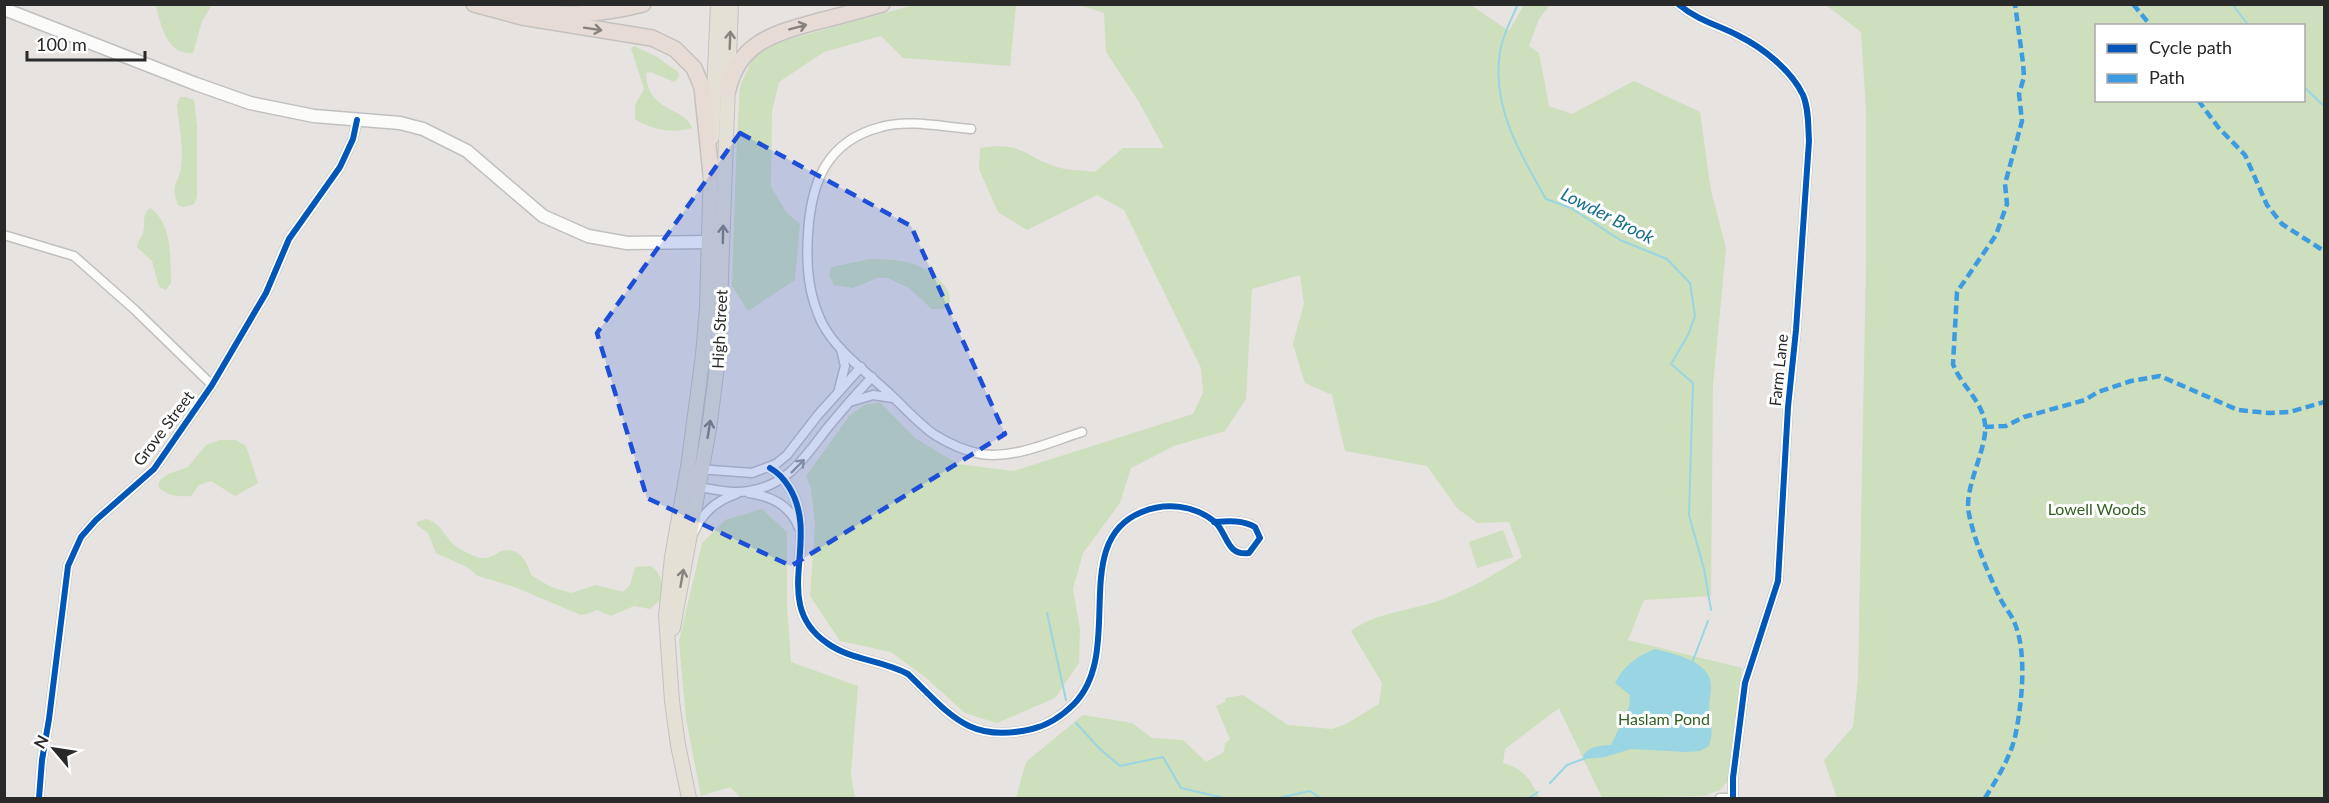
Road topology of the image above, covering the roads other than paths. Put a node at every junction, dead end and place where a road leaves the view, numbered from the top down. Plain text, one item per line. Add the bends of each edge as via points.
1 (474, 4) edge
2 (514, 4) edge
3 (643, 4) edge
4 (718, 4) edge
5 (731, 4) edge
6 (882, 4) edge
7 (1678, 4) edge
8 (4, 9) edge
9 (728, 90) junction
10 (357, 120) junction
11 (971, 129) dead end
12 (711, 174) junction
13 (4, 235) edge
14 (708, 242) junction
15 (839, 346) junction
16 (861, 368) junction
17 (872, 377) junction
18 (212, 385) junction
19 (835, 396) junction
20 (894, 398) junction
21 (846, 406) junction
22 (1082, 432) dead end
23 (688, 467) junction
24 (770, 468) junction
25 (703, 469) junction
26 (783, 479) junction
27 (685, 485) junction
28 (699, 487) junction
29 (744, 492) junction
30 (1215, 522) junction
31 (802, 540) junction
32 (688, 548) junction
33 (669, 649) junction
34 (39, 798) edge
35 (689, 798) edge
36 (1720, 798) edge
37 (1733, 798) edge

1 -> 12 highway via 512,16 652,38 675,49 694,68 702,87
2 - 3 highway via 573,13
4 - 12 main road, High Street
9 -> 5 main road, High Street
9 -> 6 highway via 740,61 764,39
7 - 37 street, Farm Lane via 1703,22 1760,48 1791,77 1803,95 1808,120 1778,581 1745,683
8 - 10 street via 237,99 283,111
25 -> 9 main road, High Street via 720,343
10 - 14 street via 418,127 455,143 537,213 588,236 627,243
10 - 18 street, Grove Street via 340,167 290,238 266,293
11 - 15 street via 882,126 847,142 818,177 809,213 808,280 816,308
12 - 14 main road, High Street
13 - 18 street via 74,256
14 - 23 main road, High Street via 706,323
15 - 16 street
15 - 19 street via 844,372
16 - 17 street
16 - 19 street
17 - 20 street
17 - 21 street
18 - 34 street, Grove Street via 154,469 96,520 74,550 68,566
19 - 24 street via 787,455
20 - 21 street via 867,395
20 - 22 street via 932,433 980,454 1022,451
26 -> 21 street via 806,458
23 - 25 street
23 - 27 main road, High Street
24 - 25 street via 739,473
24 - 26 street
25 - 28 main road, High Street
26 - 29 street
26 - 31 street via 800,509
27 - 28 street
27 - 33 main road, High Street via 669,581
28 - 29 street
28 - 32 main road, High Street
29 - 31 street via 768,497 787,509
29 - 32 street via 706,511
30 - 30 street via 1233,551 1249,553 1260,538 1256,527 1250,524
30 - 31 street via 1177,505 1140,512 1123,523 1106,547 1099,646 1086,688 1065,714 1042,726 996,734 962,724 908,674 834,648 814,632 802,618 799,604
33 -> 32 main road, High Street
33 - 35 main road, High Street via 678,745
36 - 37 street

